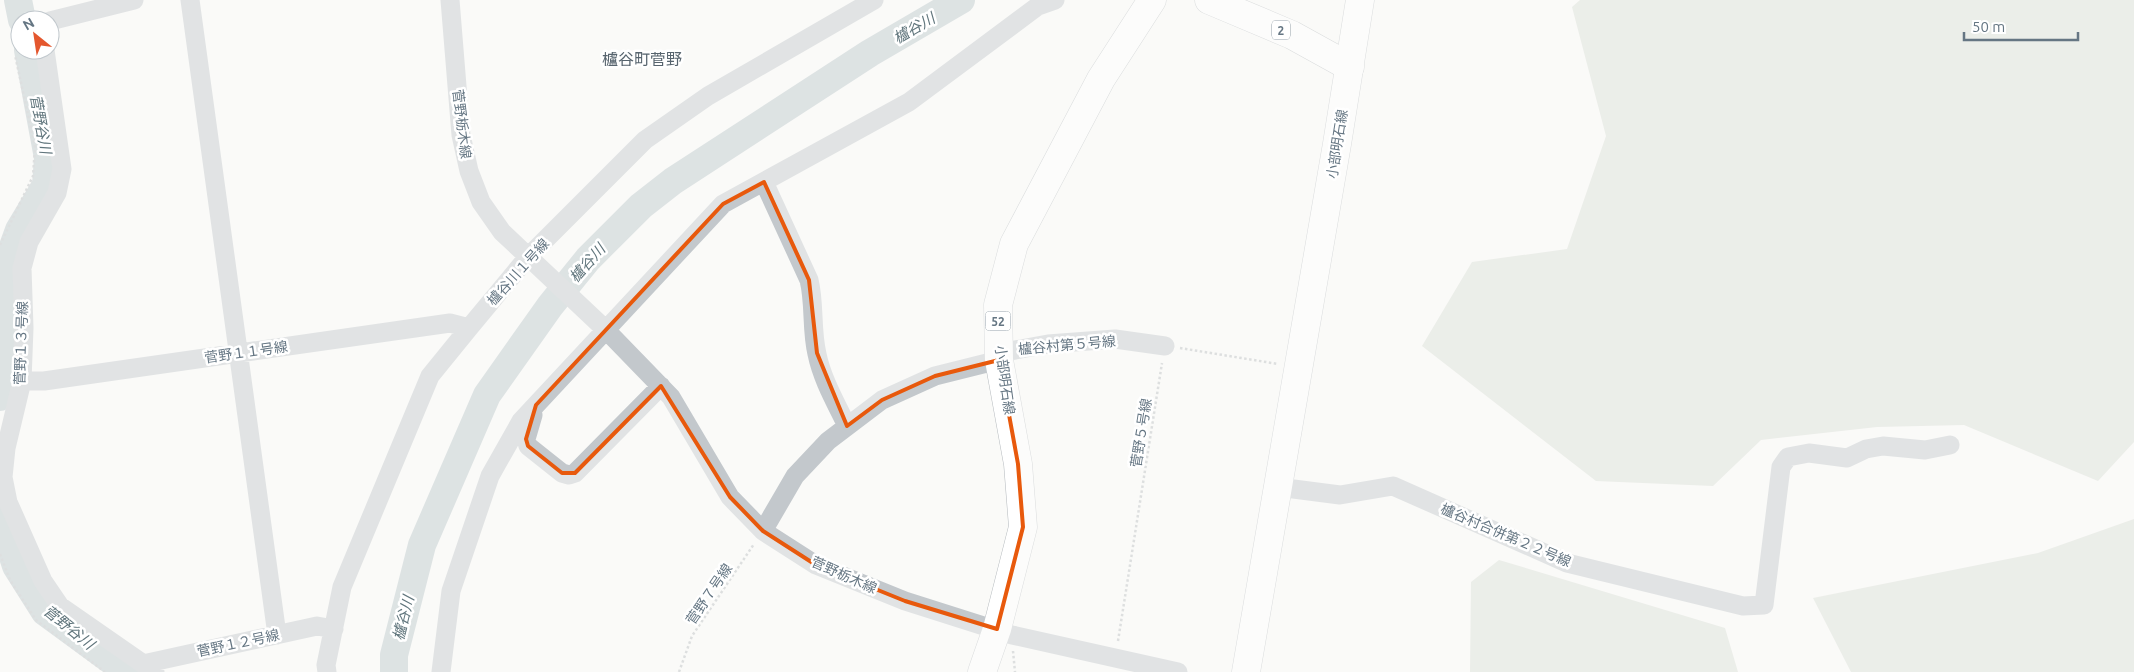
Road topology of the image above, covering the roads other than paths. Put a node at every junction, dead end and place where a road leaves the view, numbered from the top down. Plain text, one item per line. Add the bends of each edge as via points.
1 (134, 0) edge
2 (190, 0) edge
3 (450, 0) edge
4 (874, 0) edge
5 (1055, 0) edge
6 (1152, 0) edge
7 (1209, 0) edge
8 (1360, 0) edge
9 (60, 18) edge
10 (46, 60) edge
11 (1350, 67) junction
12 (764, 182) junction
13 (527, 258) junction
14 (469, 328) junction
15 (606, 330) junction
16 (1164, 346) road end
17 (237, 354) junction
18 (999, 357) junction
19 (22, 381) junction
20 (660, 386) junction
21 (536, 405) junction
22 (847, 426) junction
23 (1950, 445) dead end
24 (3, 448) edge
25 (1278, 487) junction
26 (763, 531) junction
27 (334, 629) junction
28 (997, 629) junction
29 (277, 635) junction
30 (149, 668) edge
31 (327, 672) edge
32 (441, 672) edge
33 (982, 672) edge
34 (1178, 672) edge
35 (1246, 672) edge

1 - 9 street
2 - 17 street
3 - 13 street, 菅野栃木線 via 461,135 469,171 481,202 502,232
4 - 13 street, 櫨谷川１号線 via 708,96 645,140
5 - 12 street via 1038,6 909,102
6 - 18 main road, 小部明石線 / 52 via 1101,79 1014,244 998,305
7 - 11 main road, 2 via 1292,35
8 - 11 main road, 小部明石線
10 - 19 street, 菅野１３号線 via 62,169 58,193 29,242 22,268
11 - 25 main road, 小部明石線
12 - 15 street via 723,204
12 - 22 street via 809,280 817,353
13 - 14 street, 櫨谷川１号線
13 - 15 street, 菅野栃木線
14 - 17 street, 菅野１１号線 via 450,323
14 - 27 street, 櫨谷川１号線 via 430,376 342,587
15 - 20 street, 菅野栃木線
15 - 21 street
16 - 18 street, 櫨谷村第５号線 via 1115,339 1048,344
17 - 19 street, 菅野１１号線
17 - 29 street
18 - 22 street, 櫨谷村第５号線 via 935,376 882,400
18 - 28 main road, 小部明石線 / 52 via 1018,464 1023,526
19 - 24 street, 菅野１３号線
20 - 21 street via 569,475 528,446 526,439
20 - 26 street, 菅野栃木線 via 671,397 730,497
21 - 32 street via 520,421 490,476 451,592
22 - 26 street, 櫨谷村第５号線 via 828,441 796,476
23 - 25 street, 櫨谷村合併第２２号線 via 1925,450 1883,446 1846,458 1809,453 1788,457 1781,467 1764,605 1743,606 1567,563 1393,486 1340,496
24 - 30 street, 菅野１３号線 via 3,476 8,502 43,580 60,606
25 - 35 main road, 小部明石線
26 - 28 street, 菅野栃木線 via 816,565 905,601
27 - 29 street, 菅野１２号線 via 317,626
27 - 31 street, 櫨谷川１号線
28 - 33 main road, 小部明石線 / 52
28 - 34 street, 菅野栃木線
29 - 30 street, 菅野１２号線

